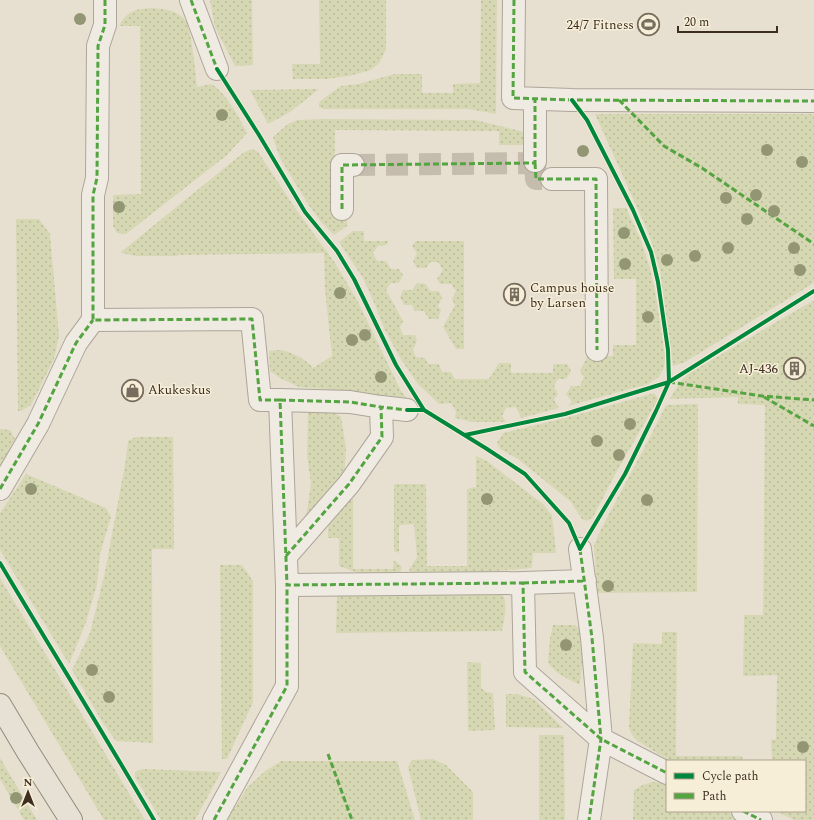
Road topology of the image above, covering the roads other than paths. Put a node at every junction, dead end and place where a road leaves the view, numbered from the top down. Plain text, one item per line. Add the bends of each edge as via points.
1 (105, 0) edge
2 (191, 0) edge
3 (514, 0) edge
4 (217, 69) dead end
5 (535, 99) junction
6 (814, 101) edge
7 (535, 161) tunnel mouth
8 (353, 165) tunnel mouth
9 (552, 179) tunnel mouth
10 (342, 209) dead end
11 (93, 320) junction
12 (597, 350) dead end
13 (280, 400) junction
14 (381, 407) junction
15 (407, 410) dead end
16 (0, 489) edge
17 (580, 549) dead end
18 (286, 556) junction
19 (585, 581) junction
20 (523, 583) junction
21 (287, 585) junction
22 (0, 705) edge
23 (601, 740) junction
24 (666, 772) edge
25 (745, 812) edge
26 (71, 820) edge
27 (214, 820) edge
28 (589, 820) edge
29 (761, 820) edge

1 - 11 street via 105,25 98,46 97,178 93,195
2 - 4 street
3 - 5 street via 513,98
5 - 6 street
5 - 7 street
8 - 10 street via 342,165
9 - 12 street via 596,179
11 - 13 street via 252,319 260,400
11 - 16 street via 76,343 38,424
13 - 14 street via 350,402
13 - 18 street
14 - 15 street
14 - 18 street via 382,436 349,484
17 - 19 street
18 - 21 street
19 - 20 street
19 - 23 street
20 - 21 street
20 - 23 street via 525,672
21 - 27 street via 287,686
22 - 26 main road
23 - 24 street
23 - 28 street
25 - 29 street

